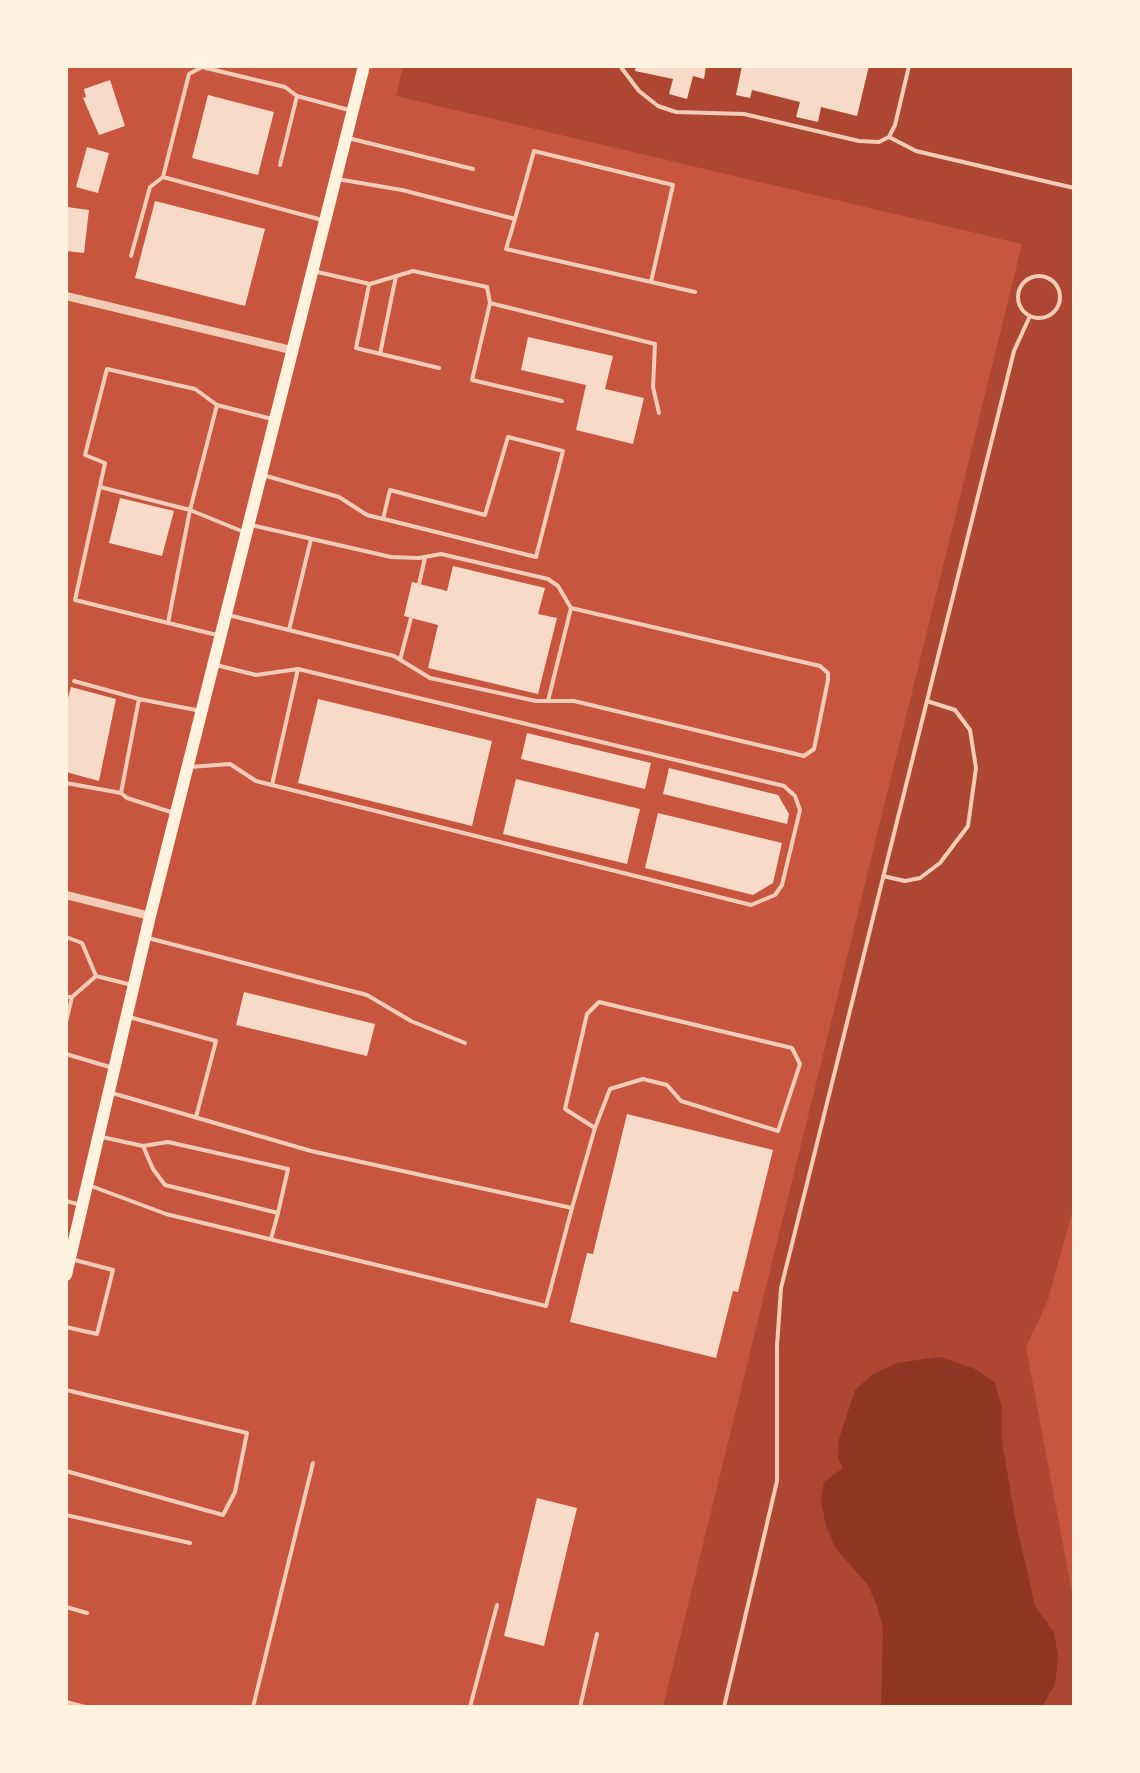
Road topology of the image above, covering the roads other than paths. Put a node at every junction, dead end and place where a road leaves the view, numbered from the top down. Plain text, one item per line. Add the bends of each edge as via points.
1 (364, 66) edge
2 (620, 66) edge
3 (909, 66) edge
4 (297, 96) junction
5 (352, 111) junction
6 (889, 137) junction
7 (345, 138) junction
8 (280, 165) dead end
9 (473, 169) dead end
10 (163, 177) junction
11 (334, 179) junction
12 (1074, 188) edge
13 (515, 219) junction
14 (324, 220) junction
15 (131, 256) dead end
16 (311, 271) junction
17 (396, 276) junction
18 (651, 282) junction
19 (370, 284) junction
20 (695, 292) dead end
21 (66, 296) edge
22 (490, 303) junction
23 (1029, 318) junction
24 (291, 350) junction
25 (380, 354) junction
26 (439, 368) dead end
27 (562, 401) dead end
28 (217, 405) junction
29 (659, 413) dead end
30 (274, 419) junction
31 (260, 475) junction
32 (100, 487) junction
33 (190, 510) junction
34 (383, 519) junction
35 (247, 528) junction
36 (311, 539) junction
37 (425, 558) junction
38 (419, 584) dead end
39 (571, 608) junction
40 (225, 615) junction
41 (411, 618) dead end
42 (168, 623) junction
43 (289, 630) junction
44 (220, 635) junction
45 (400, 660) junction
46 (213, 665) junction
47 (298, 669) junction
48 (74, 681) dead end
49 (139, 699) junction
50 (548, 701) junction
51 (927, 701) junction
52 (201, 711) junction
53 (188, 767) junction
54 (66, 783) edge
55 (272, 785) junction
56 (121, 793) junction
57 (176, 813) junction
58 (883, 876) junction
59 (66, 895) edge
60 (150, 916) junction
61 (66, 937) edge
62 (146, 938) junction
63 (96, 976) junction
64 (134, 985) junction
65 (69, 997) edge
66 (127, 1017) junction
67 (66, 1022) edge
68 (465, 1043) dead end
69 (66, 1054) edge
70 (115, 1069) junction
71 (110, 1092) junction
72 (196, 1117) junction
73 (595, 1128) junction
74 (99, 1136) junction
75 (143, 1146) junction
76 (88, 1185) junction
77 (66, 1201) edge
78 (83, 1205) junction
79 (572, 1208) junction
80 (278, 1213) junction
81 (271, 1239) junction
82 (70, 1252) edge
83 (66, 1275) edge
84 (66, 1327) edge
85 (66, 1390) edge
86 (313, 1463) dead end
87 (66, 1471) edge
88 (66, 1515) edge
89 (190, 1543) dead end
90 (497, 1605) dead end
91 (66, 1607) edge
92 (87, 1613) dead end
93 (597, 1634) dead end
94 (66, 1702) edge
95 (85, 1707) edge
96 (253, 1707) edge
97 (470, 1707) edge
98 (580, 1707) edge
99 (724, 1707) edge

1 - 5 main road
2 - 6 lane via 639,91 676,112 744,114 859,141
3 - 6 lane
4 - 5 lane
4 - 8 lane
4 - 10 lane via 285,87 202,67 189,74
5 - 7 main road
6 - 12 lane via 916,151
7 - 9 lane
7 - 11 main road
10 - 14 lane
10 - 15 lane via 150,187
11 - 13 lane
11 - 14 main road
13 - 18 lane via 506,249
13 - 18 lane via 534,151 673,185
14 - 16 main road
16 - 19 lane
16 - 24 main road
17 - 19 lane
17 - 22 lane via 413,271 487,287
17 - 25 lane
18 - 20 lane
19 - 25 lane via 356,348
21 - 24 street
22 - 27 lane via 472,380
22 - 29 lane via 655,344 653,387
23 - 23 lane via 1044,319 1059,306 1056,282 1035,275 1020,288 1022,311
23 - 51 lane via 1014,351
24 - 30 main road
25 - 26 lane
28 - 30 lane
28 - 32 lane via 195,389 107,369 85,455 105,463
28 - 33 lane
30 - 31 main road
31 - 34 lane via 317,489
31 - 35 main road
32 - 33 lane
32 - 42 lane via 75,600
33 - 35 lane
33 - 42 lane
34 - 34 lane via 536,557 563,451 508,437 485,515 390,490
35 - 36 lane
35 - 40 main road
36 - 37 lane via 391,557
36 - 43 lane
37 - 38 lane
37 - 39 lane via 441,554 548,579
39 - 50 lane
39 - 50 lane via 820,666 828,680 814,749 804,756 574,701
40 - 43 lane
40 - 44 main road
41 - 45 lane
42 - 44 lane
43 - 45 lane
44 - 46 main road
45 - 50 lane via 430,678
46 - 47 lane via 256,675
46 - 52 main road
47 - 55 lane
47 - 55 lane via 784,786 800,810 782,885 775,895 751,905
48 - 49 lane
49 - 52 lane
49 - 56 lane
51 - 58 lane
51 - 58 lane via 955,710 970,730 976,768 968,826 940,863 920,878
52 - 53 main road
53 - 55 lane via 230,764
53 - 57 main road
54 - 56 lane
56 - 57 lane
57 - 60 main road
58 - 99 lane via 781,1288 777,1481
59 - 60 street
60 - 62 main road
61 - 63 lane via 82,943
62 - 64 main road
62 - 68 lane via 367,995
63 - 64 lane
63 - 65 lane
64 - 66 main road
65 - 67 lane
66 - 70 main road
66 - 72 lane via 216,1041
69 - 70 lane
70 - 71 main road
71 - 72 lane
71 - 74 main road
72 - 79 lane via 311,1151
73 - 73 lane via 565,1109 587,1014 599,1002 792,1048 800,1064 778,1131 681,1101 667,1085 643,1079 610,1089
73 - 79 lane
74 - 75 lane
74 - 76 main road
75 - 80 lane via 165,1185
75 - 80 lane via 168,1142 288,1169
76 - 78 main road
76 - 81 lane via 166,1214
77 - 78 lane
78 - 82 main road
79 - 81 lane via 546,1306
80 - 81 lane
82 - 83 main road
82 - 84 lane via 113,1270 97,1334
85 - 87 lane via 247,1433 235,1492 223,1515
86 - 96 lane
88 - 89 lane
90 - 97 lane
91 - 92 lane
93 - 98 lane
94 - 95 lane

